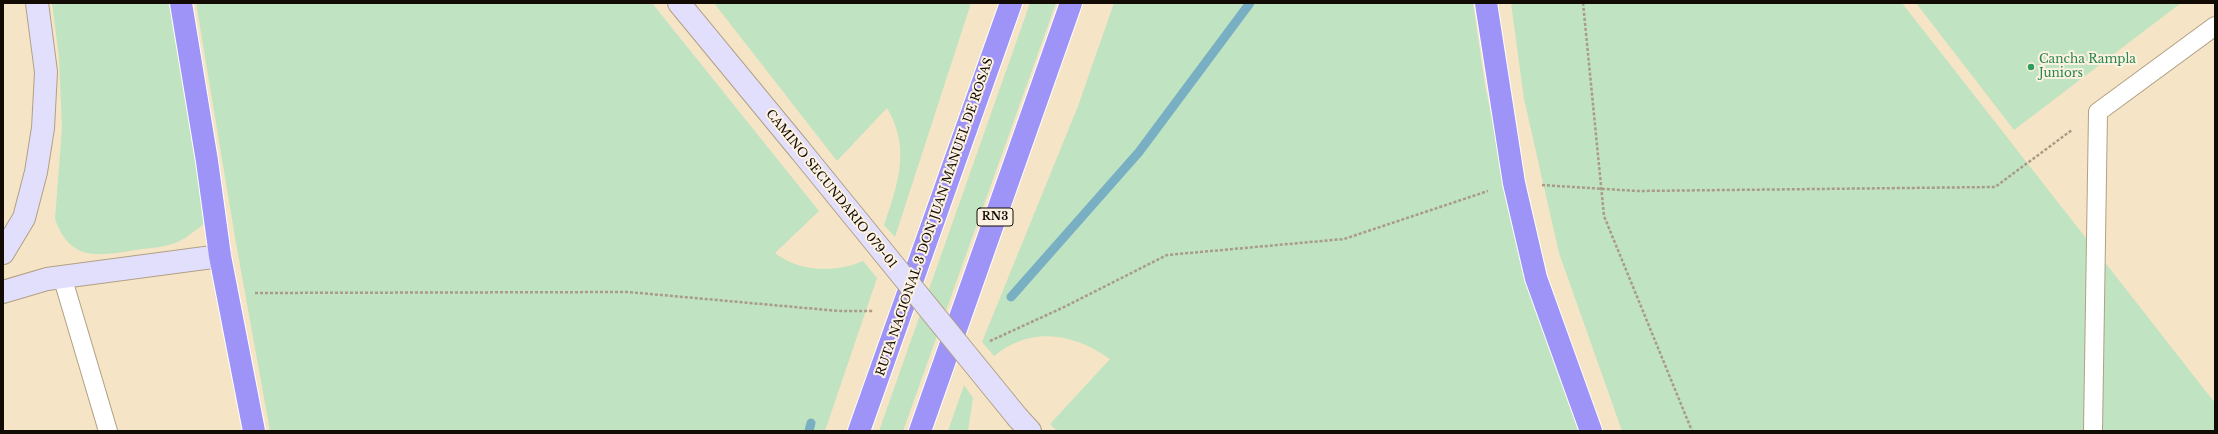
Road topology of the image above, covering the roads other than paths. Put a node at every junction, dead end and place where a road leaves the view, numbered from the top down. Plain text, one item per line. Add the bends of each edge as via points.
1 (37, 3) edge
2 (181, 3) edge
3 (679, 3) edge
4 (995, 3) edge
5 (1011, 3) edge
6 (1071, 3) edge
7 (1486, 3) edge
8 (2215, 26) edge
9 (939, 202) junction
10 (3, 253) edge
11 (220, 256) junction
12 (62, 276) junction
13 (3, 292) edge
14 (1024, 424) edge
15 (108, 431) edge
16 (254, 431) edge
17 (859, 431) edge
18 (920, 431) edge
19 (1591, 431) edge
20 (2093, 431) edge

1 - 10 main road via 46,72 42,135 24,218
2 - 11 highway
3 - 14 main road, CAMINO SECUNDARIO 079-01, bridge
4 - 9 highway
5 - 9 highway, RUTA NACIONAL 3 DON JUAN MANUEL DE ROSAS
6 - 18 highway, RN3
7 - 19 highway via 1514,183 1536,278
8 - 20 lane via 2098,112
9 - 17 highway, RUTA NACIONAL 3 DON JUAN MANUEL DE ROSAS
11 - 12 main road
11 - 16 highway
12 - 13 main road
12 - 15 lane

